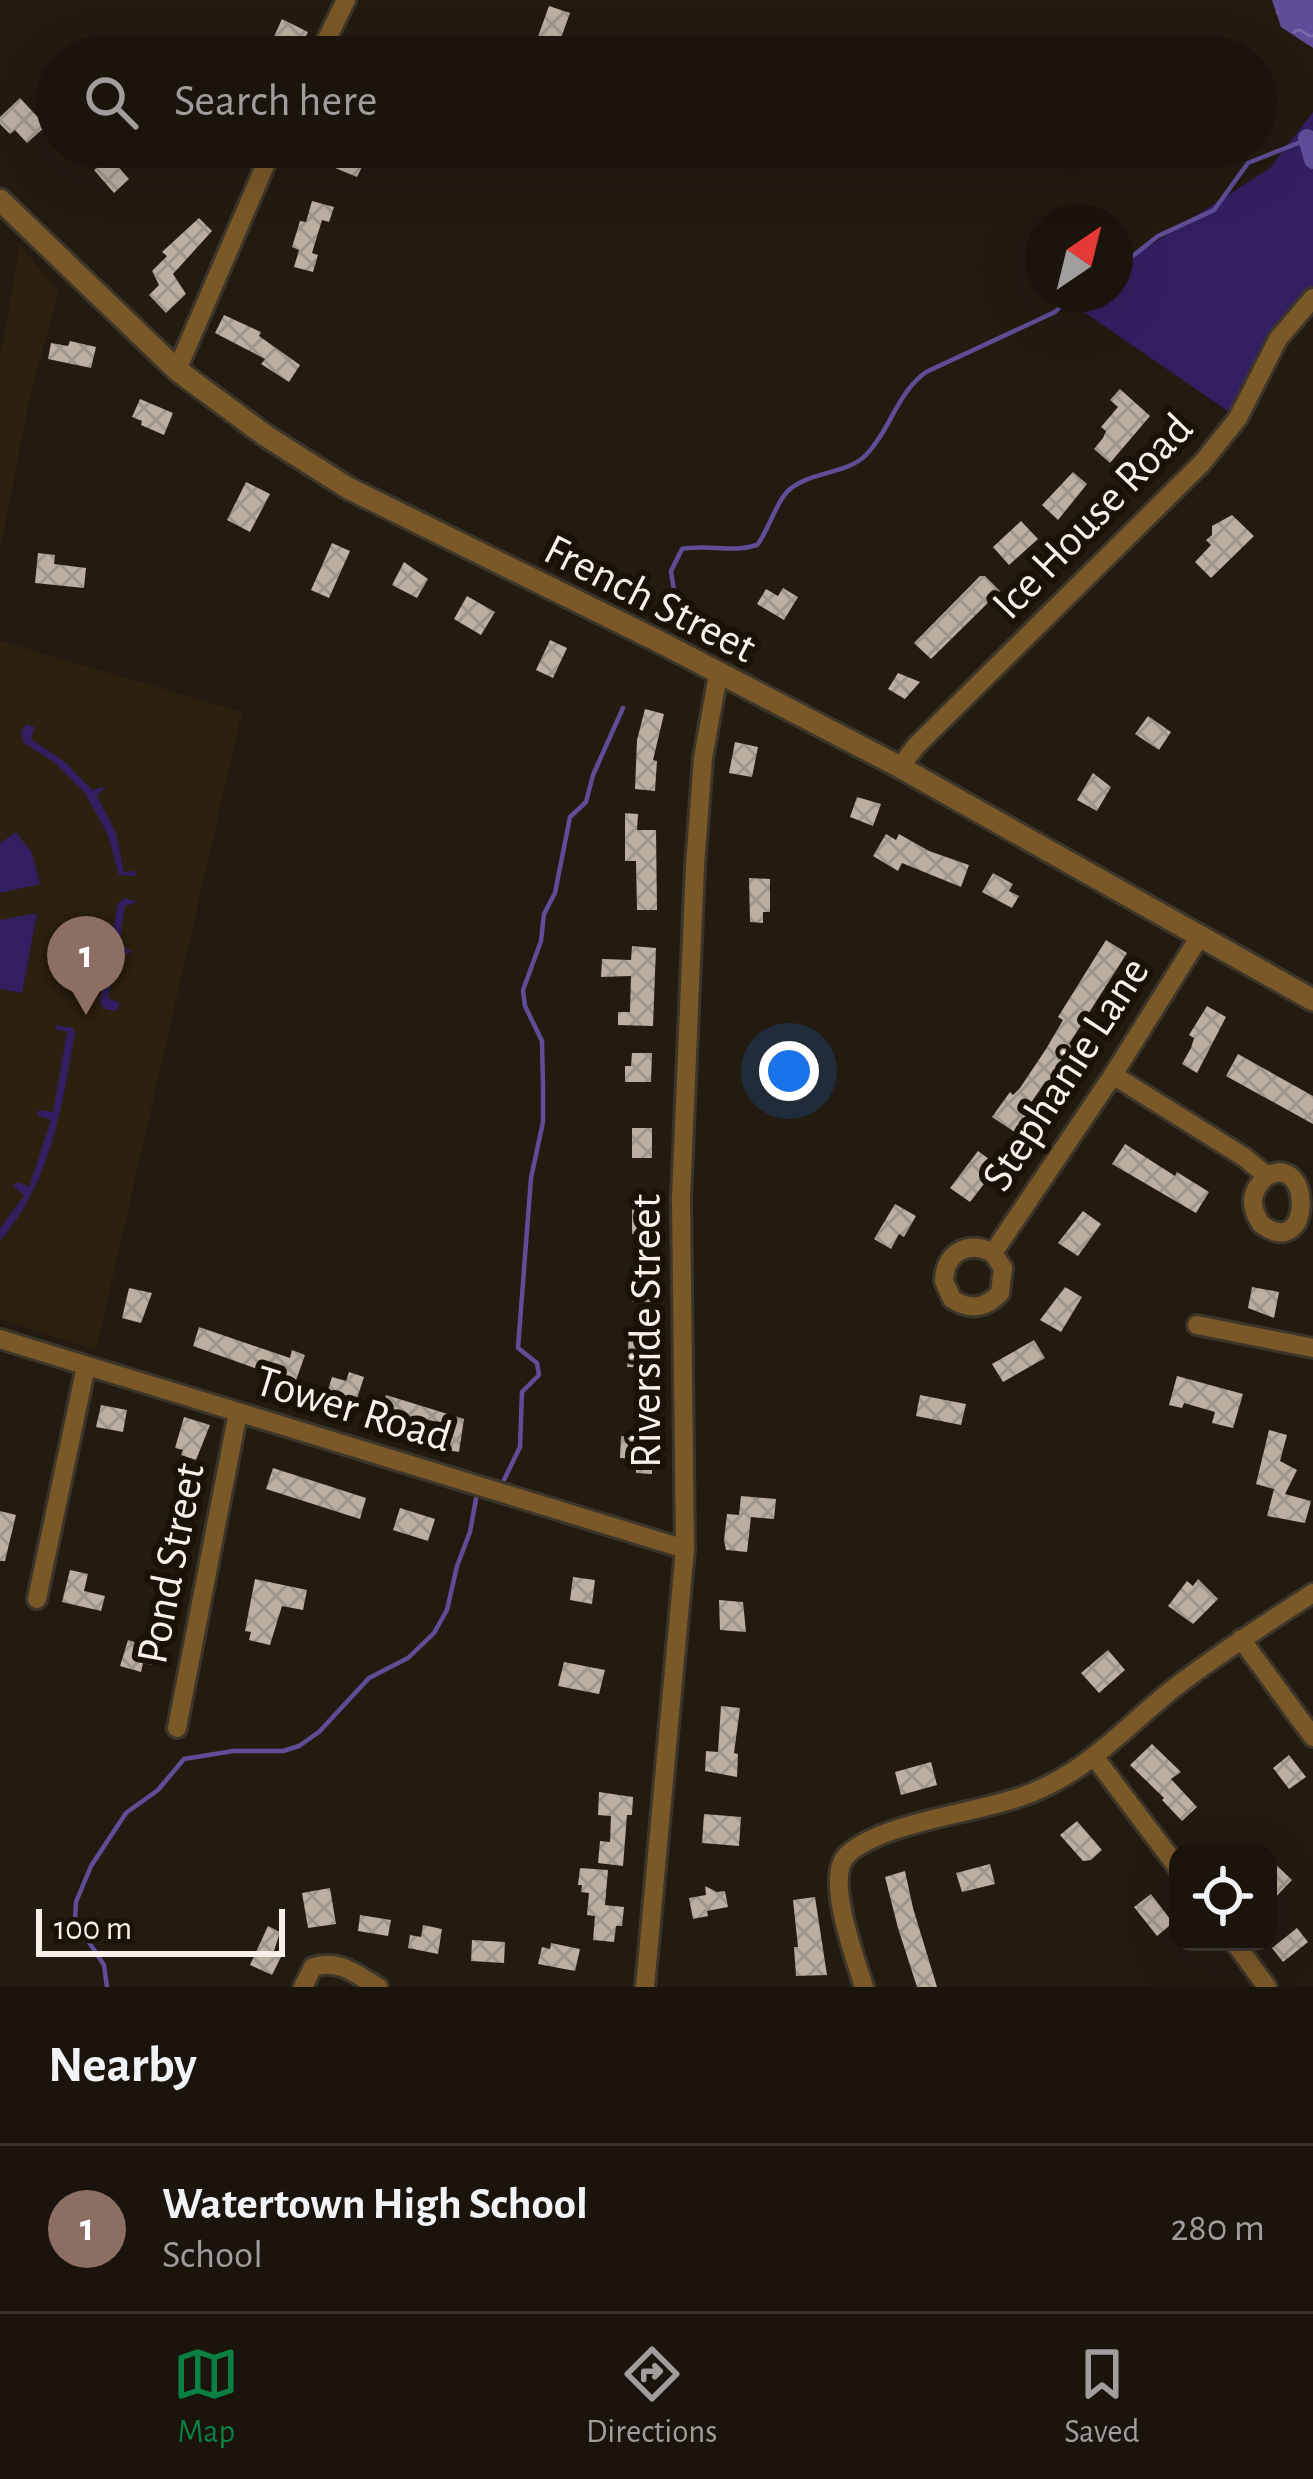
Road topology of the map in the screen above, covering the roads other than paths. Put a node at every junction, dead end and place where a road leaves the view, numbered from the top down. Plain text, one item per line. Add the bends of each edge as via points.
1 (346, 0) edge
2 (328, 36) edge
3 (264, 168) edge
4 (0, 200) edge
5 (1313, 298) edge
6 (177, 370) junction
7 (718, 675) junction
8 (900, 767) junction
9 (1199, 936) junction
10 (1313, 1000) edge
11 (1113, 1075) junction
12 (1267, 1176) dead end
13 (993, 1253) dead end
14 (1197, 1325) dead end
15 (0, 1339) edge
16 (1313, 1348) edge
17 (86, 1366) junction
18 (238, 1412) junction
19 (685, 1550) junction
20 (1313, 1593) edge
21 (37, 1599) dead end
22 (1241, 1640) junction
23 (177, 1728) dead end
24 (1313, 1737) edge
25 (1096, 1759) junction
26 (1169, 1856) edge
27 (1241, 1951) edge
28 (303, 1987) edge
29 (378, 1987) edge
30 (645, 1987) edge
31 (864, 1987) edge
32 (1267, 1987) edge

1 - 2 street
3 - 6 street
4 - 6 street, French Street
5 - 8 street, Ice House Road via 1278,339 1238,418 1202,463
6 - 7 street, French Street via 348,488
7 - 8 street, French Street
7 - 19 street, Riverside Street via 703,758 681,1198
8 - 9 street, French Street
9 - 10 street, French Street
9 - 11 street, Stephanie Lane
11 - 12 street
11 - 13 street, Stephanie Lane
14 - 16 street
15 - 17 street, Tower Road
17 - 18 street, Tower Road
17 - 21 street
18 - 19 street, Tower Road
18 - 23 street, Pond Street
19 - 30 street, Riverside Street
20 - 22 street
22 - 24 street
22 - 25 street
25 - 26 street
25 - 31 street via 1024,1796 884,1834 845,1856 838,1873 844,1921
27 - 32 street
28 - 29 street via 313,1966 327,1963

